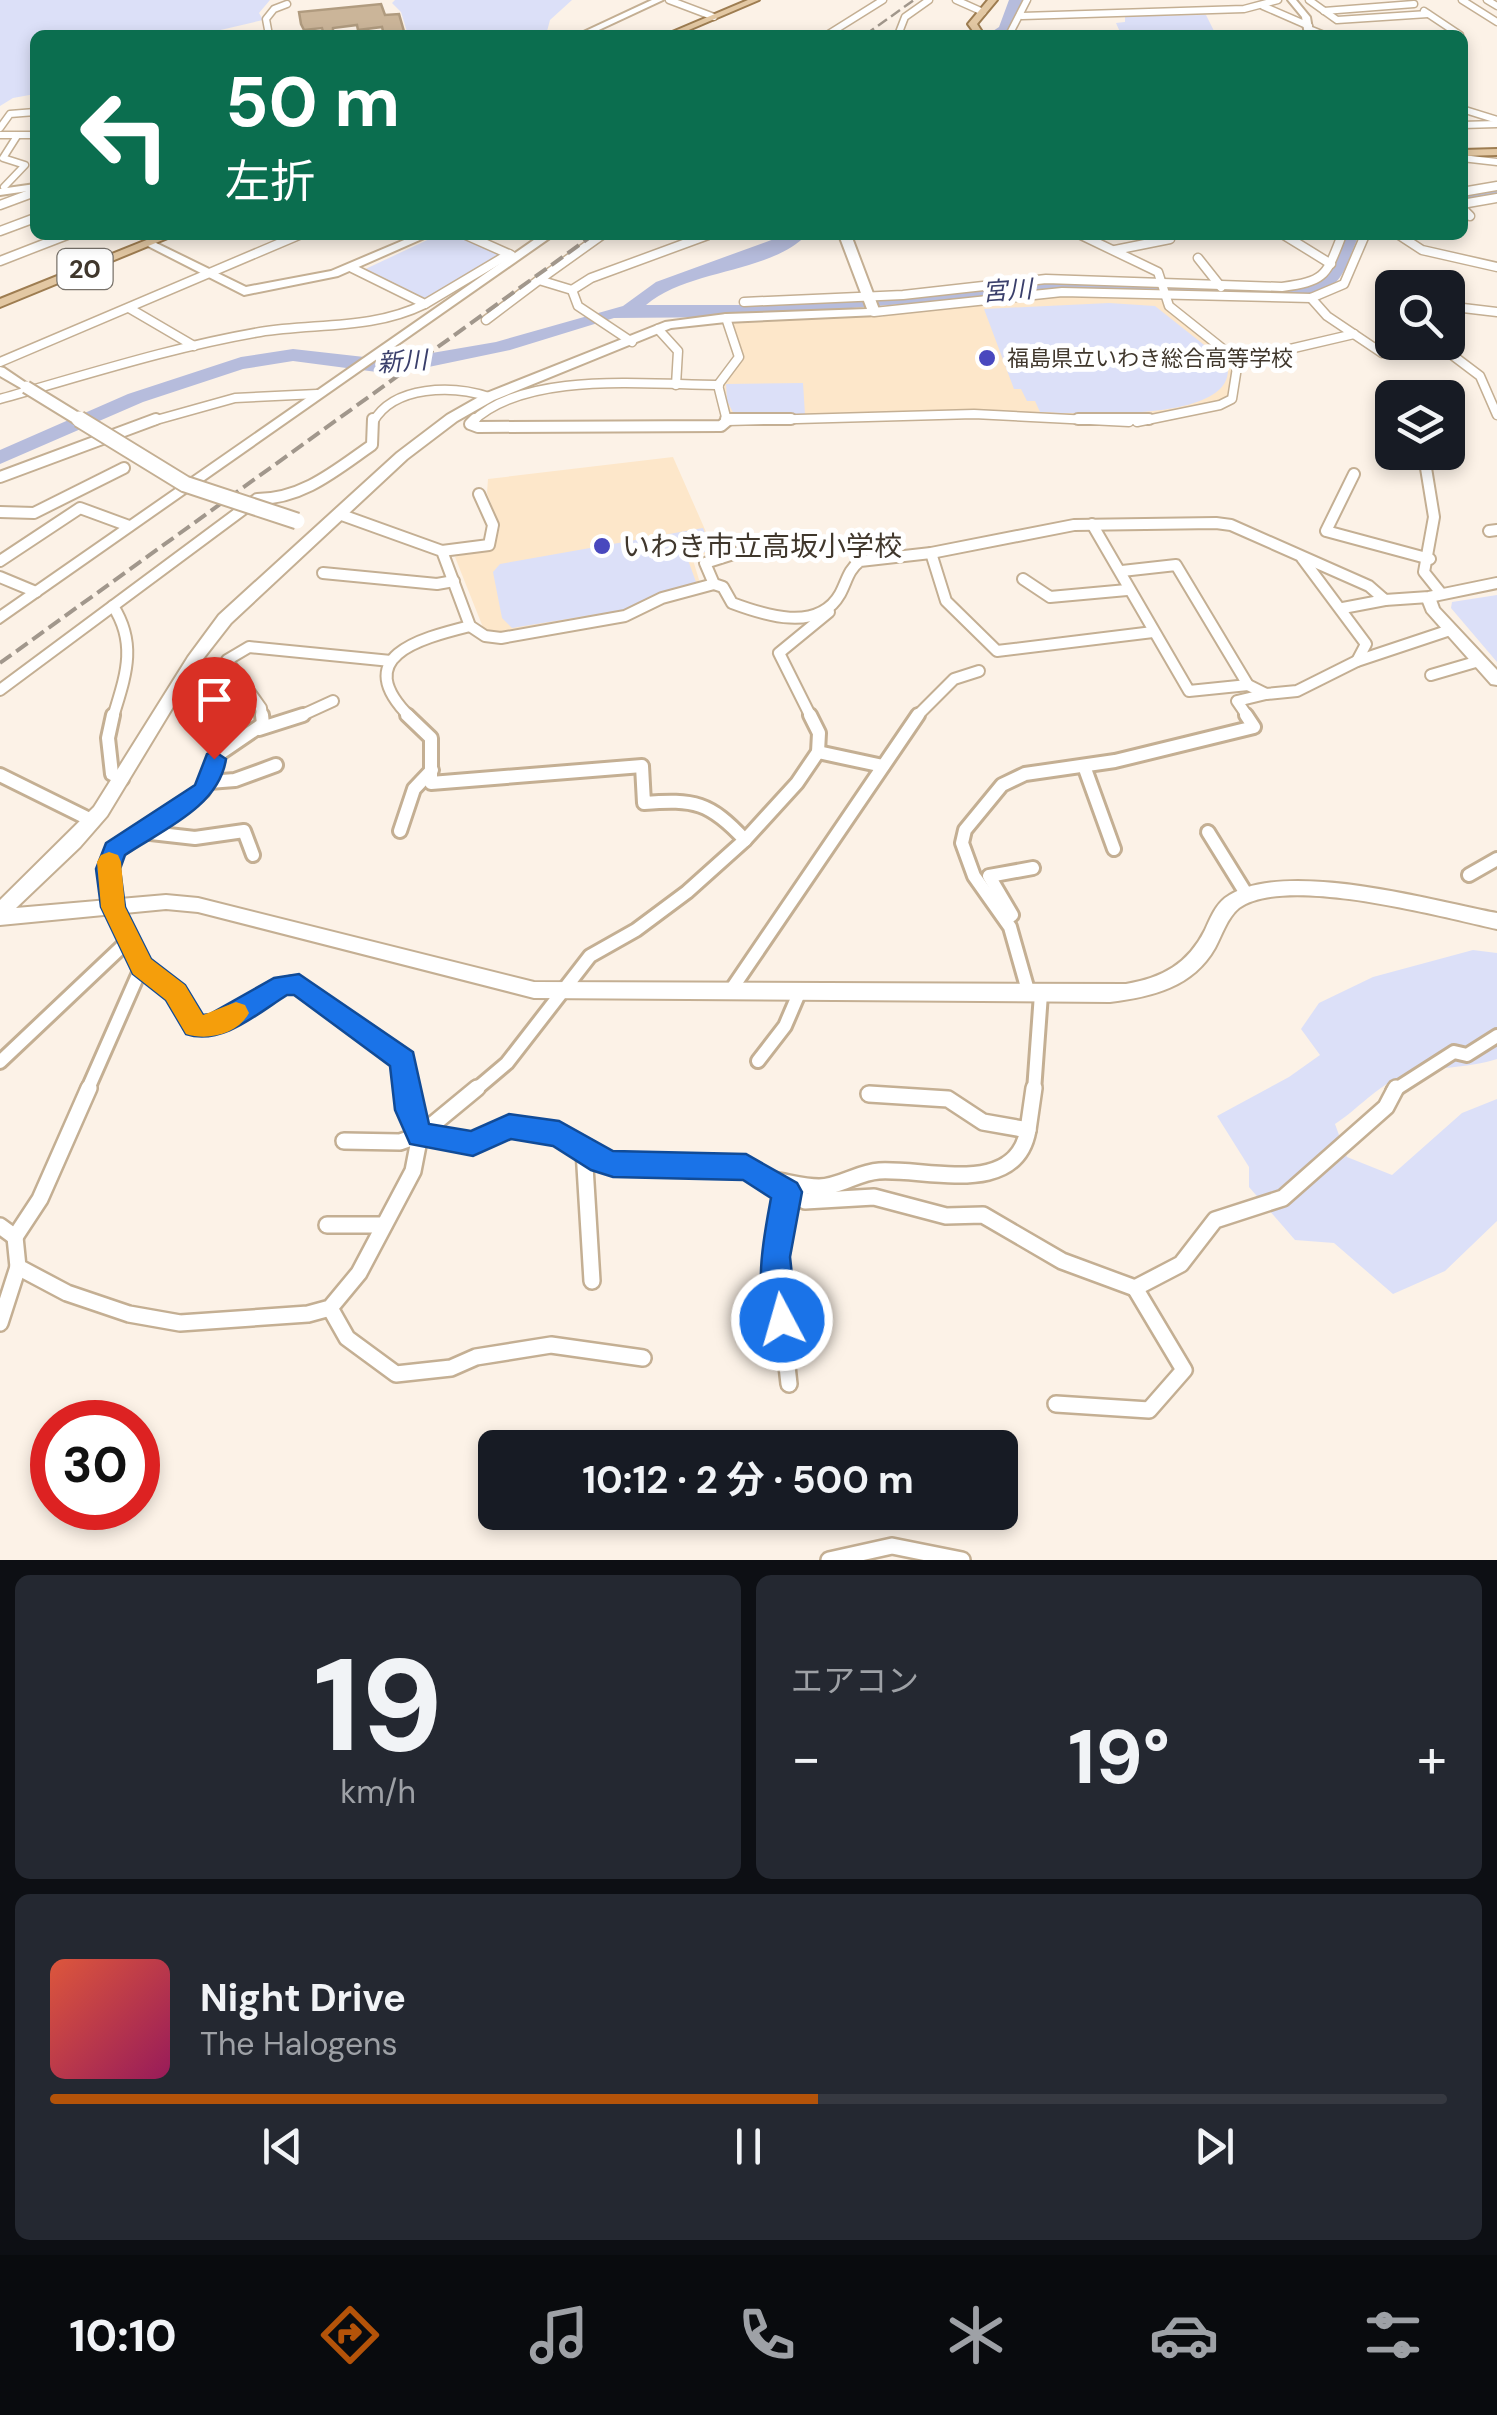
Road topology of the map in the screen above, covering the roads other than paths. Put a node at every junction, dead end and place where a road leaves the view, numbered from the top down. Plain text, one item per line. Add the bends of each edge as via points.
1 (659, 0) edge
2 (669, 0) edge
3 (755, 0) edge
4 (884, 0) edge
5 (929, 0) edge
6 (956, 0) edge
7 (993, 0) edge
8 (1027, 0) edge
9 (1251, 0) edge
10 (1278, 0) edge
11 (1292, 0) edge
12 (1309, 0) edge
13 (1462, 0) edge
14 (1488, 0) edge
15 (1411, 2) edge
16 (287, 4) dead end
17 (1264, 6) junction
18 (1497, 6) edge
19 (1324, 10) junction
20 (983, 12) junction
21 (1428, 14) junction
22 (714, 16) junction
23 (1022, 16) junction
24 (1497, 22) edge
25 (268, 30) edge
26 (592, 30) edge
27 (603, 30) edge
28 (681, 30) edge
29 (835, 30) edge
30 (900, 30) edge
31 (976, 30) edge
32 (1013, 30) edge
33 (1309, 30) edge
34 (1452, 30) edge
35 (1468, 111) edge
36 (30, 112) edge
37 (1497, 122) edge
38 (1468, 124) edge
39 (0, 131) edge
40 (30, 135) edge
41 (17, 136) junction
42 (1497, 152) edge
43 (1468, 154) edge
44 (1468, 155) edge
45 (1497, 162) edge
46 (30, 164) edge
47 (24, 166) junction
48 (1497, 186) edge
49 (30, 187) edge
50 (1, 189) edge
51 (30, 189) edge
52 (1468, 191) edge
53 (1497, 198) edge
54 (0, 205) edge
55 (1468, 205) edge
56 (1468, 214) edge
57 (1470, 216) dead end
58 (30, 220) edge
59 (0, 232) edge
60 (53, 240) edge
61 (156, 240) edge
62 (287, 240) edge
63 (414, 240) edge
64 (478, 240) edge
65 (539, 240) edge
66 (595, 240) edge
67 (680, 240) edge
68 (695, 240) edge
69 (847, 240) edge
70 (1093, 240) edge
71 (1165, 240) edge
72 (1288, 240) edge
73 (1340, 240) edge
74 (1365, 240) edge
75 (1406, 240) edge
76 (148, 243) junction
77 (685, 244) junction
78 (1116, 250) junction
79 (512, 255) junction
80 (1198, 258) dead end
81 (0, 260) edge
82 (1331, 264) junction
83 (1497, 267) edge
84 (352, 268) junction
85 (208, 273) junction
86 (539, 280) junction
87 (1222, 287) junction
88 (1162, 289) junction
89 (572, 290) junction
90 (1311, 298) junction
91 (0, 302) edge
92 (744, 302) dead end
93 (425, 304) junction
94 (871, 304) junction
95 (129, 308) junction
96 (1465, 310) edge
97 (1497, 312) edge
98 (726, 318) junction
99 (486, 320) dead end
100 (658, 329) junction
101 (1354, 334) junction
102 (629, 340) junction
103 (194, 346) junction
104 (1375, 348) edge
105 (1459, 360) edge
106 (1238, 361) junction
107 (0, 362) edge
108 (0, 371) edge
109 (548, 381) junction
110 (676, 385) junction
111 (719, 385) junction
112 (321, 391) junction
113 (490, 397) junction
114 (0, 399) edge
115 (1497, 415) edge
116 (728, 421) junction
117 (124, 468) dead end
118 (1428, 470) edge
119 (1354, 474) dead end
120 (0, 477) edge
121 (479, 494) dead end
122 (0, 512) edge
123 (339, 514) junction
124 (1092, 524) junction
125 (129, 526) junction
126 (322, 530) junction
127 (762, 545) dead end
128 (442, 552) junction
129 (931, 552) junction
130 (1301, 557) junction
131 (1430, 559) junction
132 (0, 561) edge
133 (1122, 571) junction
134 (323, 573) dead end
135 (0, 577) edge
136 (1022, 578) dead end
137 (454, 582) junction
138 (714, 584) junction
139 (1497, 584) edge
140 (1127, 590) junction
141 (36, 592) junction
142 (1435, 595) junction
143 (836, 600) junction
144 (1385, 600) junction
145 (113, 606) junction
146 (1343, 608) junction
147 (0, 618) edge
148 (470, 626) junction
149 (1450, 630) junction
150 (1153, 632) junction
151 (392, 661) junction
152 (1357, 661) junction
153 (1479, 661) junction
154 (979, 672) dead end
155 (1431, 675) dead end
156 (1497, 680) edge
157 (1248, 685) junction
158 (0, 690) edge
159 (1266, 694) junction
160 (334, 701) dead end
161 (259, 729) junction
162 (818, 752) junction
163 (276, 766) dead end
164 (883, 766) junction
165 (1084, 766) junction
166 (432, 770) junction
167 (122, 779) junction
168 (2, 780) edge
169 (209, 782) junction
170 (93, 822) junction
171 (400, 831) dead end
172 (142, 832) junction
173 (1208, 832) dead end
174 (745, 840) junction
175 (1114, 849) dead end
176 (253, 855) dead end
177 (1497, 859) edge
178 (1033, 868) dead end
179 (1469, 875) dead end
180 (1248, 895) junction
181 (113, 907) junction
182 (0, 914) edge
183 (1006, 919) junction
184 (1497, 921) edge
185 (129, 940) junction
186 (142, 966) junction
187 (564, 990) junction
188 (731, 990) junction
189 (800, 991) junction
190 (1035, 994) junction
191 (1497, 1036) edge
192 (758, 1061) dead end
193 (0, 1062) edge
194 (869, 1094) dead end
195 (1028, 1130) junction
196 (420, 1135) junction
197 (344, 1142) dead end
198 (584, 1150) junction
199 (768, 1179) junction
200 (787, 1192) junction
201 (327, 1225) dead end
202 (384, 1225) junction
203 (5, 1232) edge
204 (18, 1267) junction
205 (592, 1282) dead end
206 (1135, 1288) junction
207 (330, 1308) junction
208 (0, 1323) edge
209 (644, 1358) dead end
210 (788, 1384) dead end
211 (1056, 1404) dead end
212 (893, 1553) edge
213 (829, 1560) edge
214 (962, 1560) edge

1 - 26 street
2 - 22 street
2 - 27 street
3 - 22 main road
4 - 29 street
5 - 30 street
6 - 20 street
7 - 20 main road
8 - 23 street
9 - 17 street
10 - 17 street
11 - 33 street
12 - 19 street
13 - 24 street
14 - 18 street
15 - 19 street
15 - 21 street
16 - 25 street via 266,19
17 - 23 street
17 - 33 street
19 - 21 street via 1337,20
20 - 31 main road
21 - 34 street
22 - 28 main road
23 - 32 street
35 - 37 street
36 - 39 street via 10,114
37 - 38 street
39 - 41 street
40 - 41 street
41 - 47 street via 3,158
42 - 43 main road
44 - 45 street
46 - 47 street
47 - 50 street
48 - 52 street
49 - 50 street
51 - 54 street
53 - 55 street
56 - 57 street
58 - 59 street
60 - 81 street
61 - 76 main road, 20
62 - 85 street
63 - 84 street
64 - 79 street
65 - 79 street
66 - 86 street
67 - 77 street
68 - 77 street
69 - 94 street
70 - 78 street
71 - 78 street
72 - 82 street
73 - 82 street
74 - 90 street via 1354,275 1342,288
75 - 83 street via 1422,250
76 - 85 street
76 - 91 main road, 20
77 - 89 street
78 - 88 street via 1152,267
79 - 93 street
79 - 112 street
80 - 87 street
82 - 87 street via 1320,280 1304,286
84 - 85 street via 244,291
84 - 93 street
85 - 95 street
86 - 89 street
86 - 99 street
87 - 88 street
88 - 90 street
88 - 94 street
88 - 94 street via 1018,280
88 - 106 street via 1175,312
89 - 102 street via 583,310
90 - 101 street
92 - 94 street
93 - 103 street via 396,319 298,327
94 - 98 street
95 - 103 street
95 - 107 street
96 - 97 street
98 - 100 street
98 - 111 street via 739,356 721,373
100 - 102 street
100 - 110 street via 678,351
101 - 104 street
101 - 106 street
102 - 109 street
103 - 114 street
105 - 115 street via 1480,376
106 - 116 street via 1228,403 1135,422 974,414
108 - 126 street, bridge via 184,484
109 - 110 street
109 - 113 street
109 - 116 street via 470,424
110 - 111 street
111 - 116 street via 716,398
112 - 120 street via 262,391 216,400
112 - 125 street
113 - 123 street via 428,435
113 - 145 street via 468,390 394,400 372,419 372,445 309,488 276,502 257,499
117 - 122 street via 34,513
118 - 131 street
119 - 131 street via 1326,531
121 - 128 street via 493,525 488,545
123 - 126 street
123 - 128 street
124 - 129 street
124 - 130 street via 1231,525
124 - 133 street
125 - 132 street via 80,508
125 - 141 street
126 - 167 street via 211,635
127 - 138 street via 705,563
128 - 137 street
129 - 143 street via 855,563
129 - 150 street via 946,601 997,651
130 - 144 street via 1369,586
130 - 146 street
131 - 142 street via 1424,572
133 - 140 street
133 - 157 street via 1176,566
134 - 137 street
135 - 141 street
136 - 140 street via 1050,597
137 - 148 street
138 - 143 street via 723,586 732,603 793,621
138 - 148 street via 625,616 503,638
139 - 142 street
140 - 150 street
141 - 147 street
142 - 144 street
142 - 149 street via 1432,609
143 - 162 street via 779,653 816,720
144 - 146 street
145 - 158 street
145 - 167 street via 129,641 128,677 108,736 112,774
146 - 152 street via 1366,644
148 - 151 street via 424,638
149 - 152 street
149 - 153 street
150 - 157 street via 1189,691
151 - 161 street via 282,647 240,649 226,664 261,708
151 - 166 street via 389,693 431,738
152 - 159 street via 1297,691
153 - 155 street
153 - 156 street
154 - 164 street via 954,679 922,709
157 - 159 street
159 - 165 street via 1237,701 1254,727
160 - 161 street
161 - 169 street via 219,754
162 - 164 street
162 - 174 street
163 - 169 street
164 - 188 street
165 - 175 street
165 - 183 street via 1011,778 965,830 969,867
166 - 171 street via 414,789
166 - 174 street via 431,783 642,766 644,803 694,800 722,814
167 - 170 street
168 - 170 street
169 - 172 street
170 - 182 street
172 - 176 street via 195,838 244,831
172 - 181 street via 110,856
173 - 180 street
174 - 187 street via 687,892 590,956
177 - 179 street
178 - 183 street via 988,876 1012,915
180 - 184 street via 1314,888
180 - 190 street via 1226,909 1200,958 1181,976 1136,992
181 - 182 street
181 - 185 street
181 - 187 street via 166,902 212,908 499,984
183 - 190 street
185 - 186 street
185 - 193 street
186 - 196 street via 176,992 196,1026 204,1028 283,985 299,984 403,1060 409,1110
186 - 203 street via 40,1198
187 - 188 street
187 - 196 street via 496,1074
188 - 189 street
189 - 190 street
189 - 192 street via 786,1026
190 - 195 street via 1036,1095
191 - 206 street via 1467,1055 1454,1052 1393,1090 1386,1107 1283,1198 1215,1220 1181,1264
194 - 195 street via 948,1100 983,1122
195 - 199 street via 1025,1147 1001,1170 975,1175 876,1172 821,1187
196 - 197 street via 400,1142
196 - 198 street via 473,1144 509,1126 559,1134
196 - 202 street via 413,1171
198 - 199 street via 613,1164 746,1167
198 - 205 street
199 - 200 street
200 - 206 street via 804,1201 874,1197 946,1216 983,1215 1062,1261
200 - 210 street via 775,1257
201 - 202 street
202 - 207 street via 359,1273
203 - 204 street
204 - 207 street via 67,1294 180,1323
204 - 208 street
206 - 211 street via 1184,1370 1149,1410
207 - 209 street via 341,1335 396,1374 550,1344
212 - 213 street
212 - 214 street

